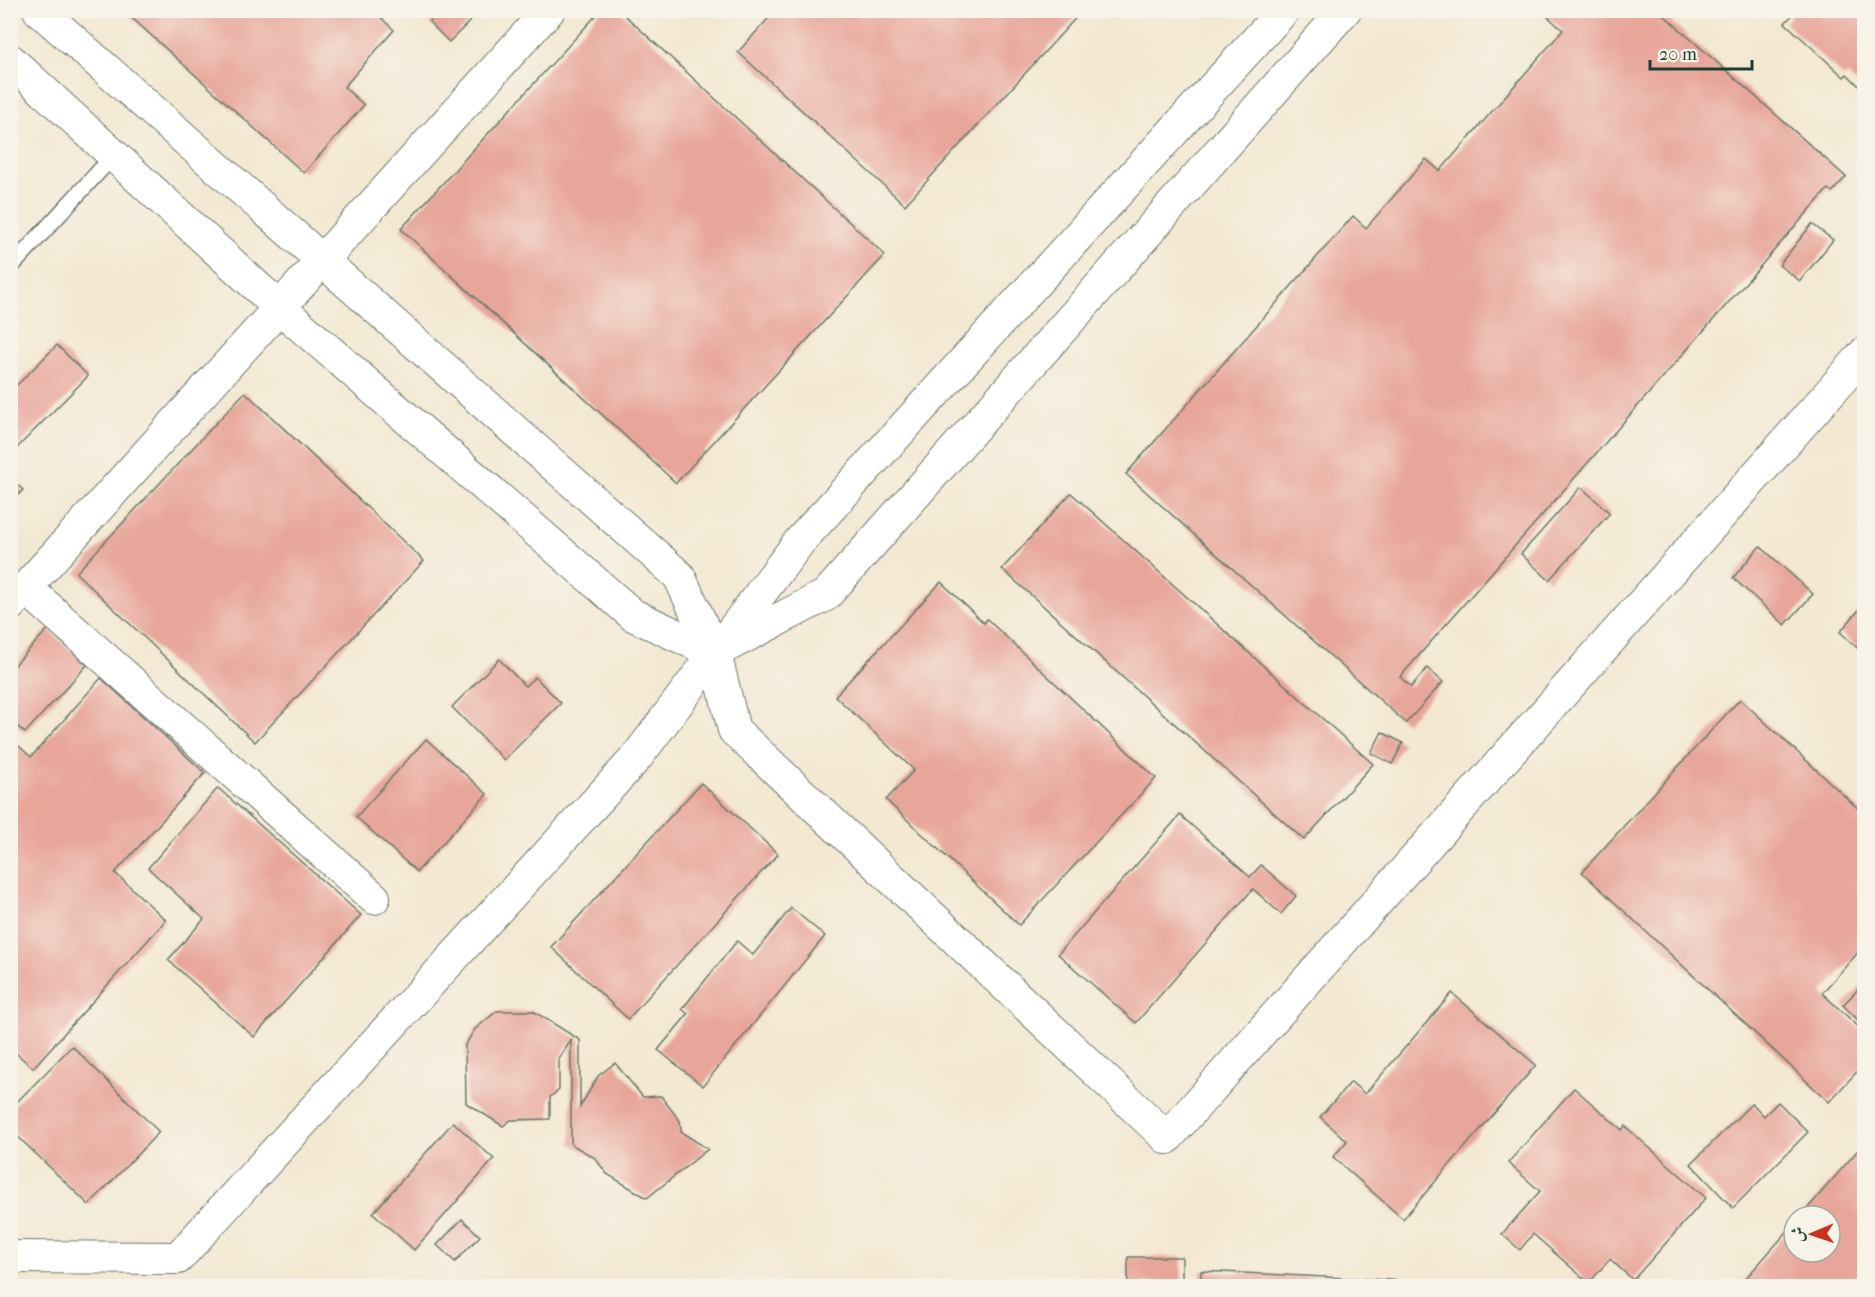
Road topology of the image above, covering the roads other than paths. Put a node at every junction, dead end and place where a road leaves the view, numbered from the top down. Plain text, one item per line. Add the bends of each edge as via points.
1 (39, 10) edge
2 (549, 10) edge
3 (1284, 10) edge
4 (1345, 10) edge
5 (10, 60) edge
6 (114, 155) junction
7 (322, 262) junction
8 (10, 268) edge
9 (280, 308) junction
10 (1864, 354) edge
11 (18, 597) edge
12 (715, 653) junction
13 (374, 898) dead end
14 (10, 1257) edge

1 - 7 street
2 - 7 street
3 - 12 street via 800,541
4 - 12 street via 826,595
5 - 6 street
6 - 8 lane
6 - 9 street
7 - 9 street
7 - 12 street via 679,576
9 - 11 street
9 - 12 street via 633,615
10 - 12 street via 1167,1138 734,730
11 - 13 street
12 - 14 street via 636,758 178,1258

